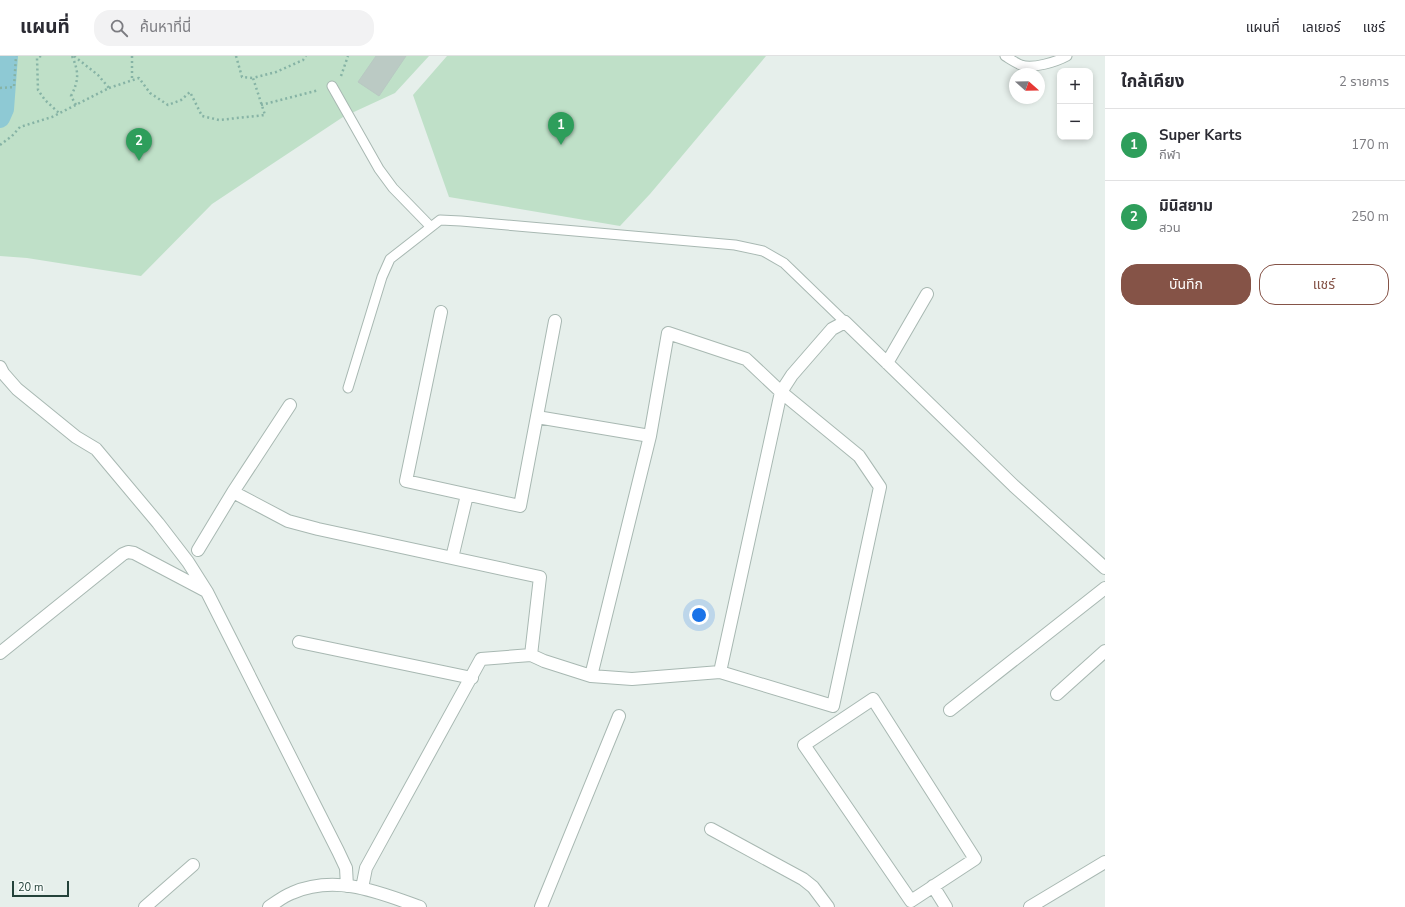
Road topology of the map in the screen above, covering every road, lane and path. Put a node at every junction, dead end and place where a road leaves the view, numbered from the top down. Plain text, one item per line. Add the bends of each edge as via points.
1 (16, 56) edge
2 (41, 56) edge
3 (73, 56) edge
4 (132, 56) edge
5 (236, 56) edge
6 (306, 56) edge
7 (348, 56) edge
8 (1005, 56) edge
9 (1067, 56) edge
10 (253, 78) junction
11 (132, 80) junction
12 (332, 86) junction
13 (0, 88) edge
14 (110, 88) junction
15 (261, 105) junction
16 (76, 106) junction
17 (60, 113) junction
18 (0, 145) edge
19 (432, 227) junction
20 (927, 294) dead end
21 (441, 312) dead end
22 (556, 320) dead end
23 (844, 322) junction
24 (887, 363) junction
25 (0, 367) edge
26 (348, 388) dead end
27 (781, 392) junction
28 (290, 405) dead end
29 (537, 417) junction
30 (650, 436) junction
31 (233, 492) junction
32 (467, 495) junction
33 (198, 550) dead end
34 (452, 558) junction
35 (1105, 568) edge
36 (1105, 588) edge
37 (207, 592) junction
38 (300, 642) dead end
39 (1105, 651) edge
40 (0, 653) edge
41 (531, 655) junction
42 (720, 672) junction
43 (591, 676) junction
44 (472, 678) junction
45 (1057, 694) dead end
46 (950, 710) dead end
47 (619, 716) dead end
48 (711, 829) dead end
49 (1105, 862) edge
50 (193, 865) dead end
51 (347, 886) junction
52 (933, 886) junction
53 (362, 888) junction
54 (145, 907) edge
55 (269, 907) edge
56 (420, 907) edge
57 (541, 907) edge
58 (828, 907) edge
59 (946, 907) edge
60 (1030, 907) edge

1 - 13 path via 14,88
2 - 17 path via 38,58 38,90
3 - 14 path
3 - 16 path via 77,68 76,86 71,96
4 - 11 path
5 - 10 path via 242,77
6 - 10 path via 303,60 276,72
7 - 12 path via 342,75
8 - 9 lane via 1023,66 1042,65
10 - 15 path
11 - 14 path
11 - 15 path via 139,78 150,93 168,105 181,100 190,92 202,116 219,120 265,115
12 - 15 path
12 - 19 lane via 379,169 393,188
14 - 16 path
16 - 17 path
17 - 18 path via 20,127
19 - 23 lane via 440,220 461,221 735,245 763,251 784,263
19 - 26 lane via 390,259 382,277
20 - 24 street
21 - 32 street via 406,481
22 - 29 street
23 - 24 street
23 - 27 street via 832,329 792,375
24 - 35 street via 1014,486
25 - 37 street via 17,389 76,437 96,449 158,523
27 - 30 street via 746,359 668,333
27 - 42 street
27 - 42 street via 860,456 880,487 833,706
28 - 31 street
29 - 30 street
29 - 32 street via 520,506
30 - 43 street
31 - 33 street
31 - 34 street via 288,521
32 - 34 street
34 - 41 street via 540,577
36 - 46 street
37 - 40 street via 128,552 122,554
37 - 51 street via 338,850 346,868
38 - 44 street
39 - 45 street
41 - 43 street
41 - 44 street via 481,659
42 - 43 street via 632,679
44 - 53 street via 366,868
47 - 57 street
48 - 58 street via 803,879 813,887
49 - 60 street
50 - 54 street
51 - 53 street
51 - 55 street via 311,886 292,893
52 - 52 street via 975,859 872,699 804,745 911,901
52 - 59 street
53 - 56 street

